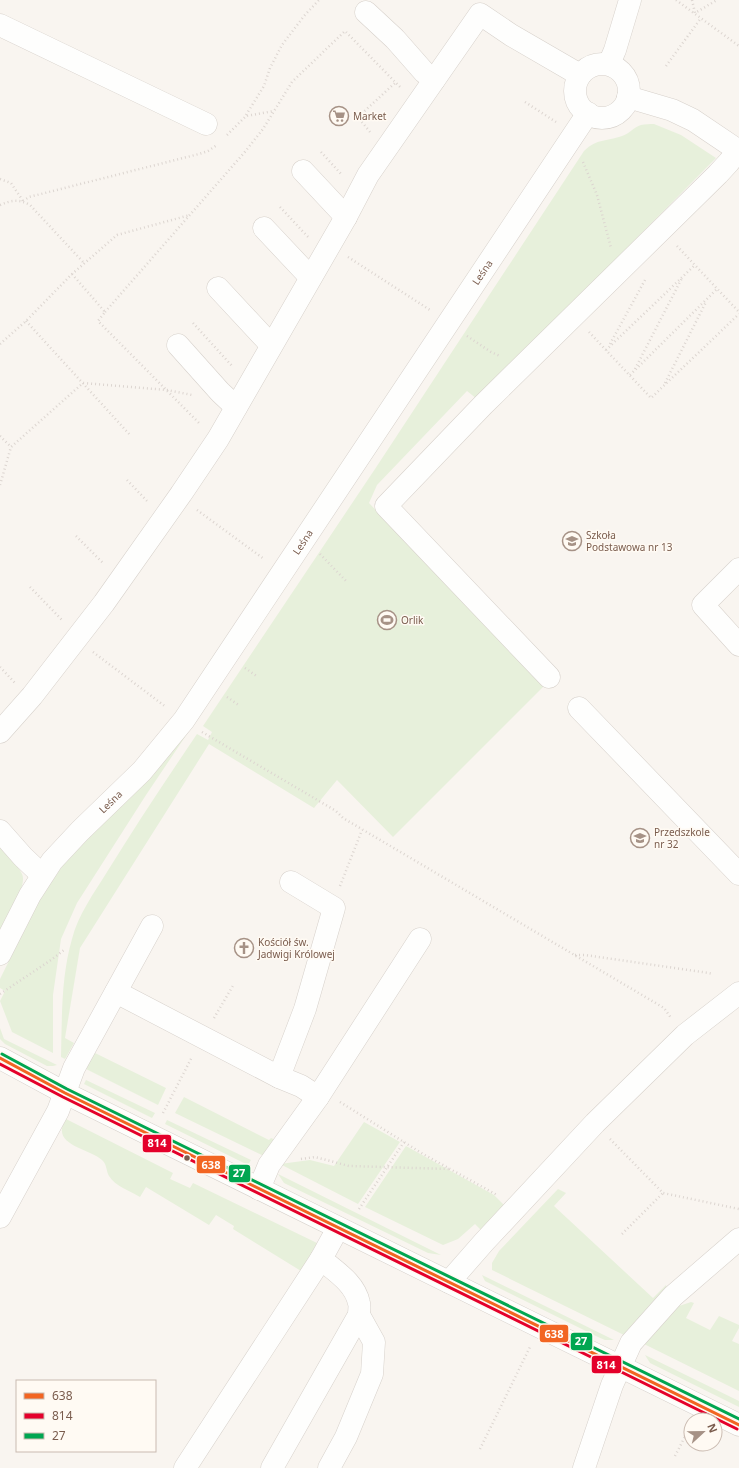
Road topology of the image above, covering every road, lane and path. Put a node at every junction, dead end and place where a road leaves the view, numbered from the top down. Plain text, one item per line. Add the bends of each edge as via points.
1 (319, 0) edge
2 (630, 0) edge
3 (676, 0) edge
4 (692, 0) edge
5 (717, 0) edge
6 (366, 12) dead end
7 (695, 13) junction
8 (701, 18) junction
9 (0, 25) edge
10 (349, 28) dead end
11 (345, 31) junction
12 (739, 46) edge
13 (609, 64) junction
14 (666, 66) dead end
15 (580, 75) junction
16 (434, 80) junction
17 (395, 83) junction
18 (403, 90) dead end
19 (628, 97) junction
20 (525, 102) dead end
21 (274, 110) junction
22 (588, 113) junction
23 (246, 116) junction
24 (206, 124) dead end
25 (561, 126) dead end
26 (373, 135) dead end
27 (225, 137) dead end
28 (221, 141) dead end
29 (738, 151) edge
30 (321, 152) dead end
31 (581, 159) dead end
32 (303, 172) dead end
33 (345, 178) dead end
34 (0, 179) edge
35 (23, 201) junction
36 (0, 205) edge
37 (280, 207) dead end
38 (190, 215) junction
39 (346, 217) junction
40 (264, 228) dead end
41 (661, 230) junction
42 (327, 250) junction
43 (636, 255) junction
44 (84, 263) junction
45 (695, 265) junction
46 (72, 274) junction
47 (617, 274) junction
48 (683, 276) junction
49 (310, 277) junction
50 (218, 288) dead end
51 (717, 289) junction
52 (707, 300) junction
53 (105, 312) junction
54 (739, 313) edge
55 (574, 316) junction
56 (26, 321) junction
57 (449, 322) junction
58 (193, 323) dead end
59 (0, 344) edge
60 (178, 345) dead end
61 (272, 345) junction
62 (609, 346) junction
63 (606, 350) junction
64 (522, 366) junction
65 (233, 367) dead end
66 (634, 371) junction
67 (630, 375) junction
68 (83, 383) junction
69 (663, 386) junction
70 (167, 390) junction
71 (196, 396) dead end
72 (236, 407) junction
73 (0, 436) edge
74 (131, 436) dead end
75 (218, 439) junction
76 (11, 447) junction
77 (127, 480) dead end
78 (0, 485) edge
79 (181, 494) junction
80 (150, 504) dead end
81 (76, 536) dead end
82 (87, 549) dead end
83 (316, 549) dead end
84 (739, 569) edge
85 (282, 572) junction
86 (347, 582) dead end
87 (30, 588) dead end
88 (78, 635) junction
89 (739, 645) edge
90 (240, 664) dead end
91 (0, 667) edge
92 (258, 677) dead end
93 (549, 677) dead end
94 (14, 683) dead end
95 (227, 697) dead end
96 (240, 706) dead end
97 (579, 708) dead end
98 (170, 710) dead end
99 (196, 728) dead end
100 (0, 732) edge
101 (362, 830) junction
102 (0, 831) edge
103 (739, 874) edge
104 (42, 875) junction
105 (291, 882) dead end
106 (332, 907) junction
107 (152, 926) dead end
108 (420, 939) dead end
109 (64, 950) dead end
110 (0, 954) edge
111 (574, 955) junction
112 (713, 974) dead end
113 (116, 992) junction
114 (739, 993) edge
115 (0, 994) edge
116 (685, 1035) junction
117 (0, 1058) edge
118 (278, 1077) junction
119 (65, 1093) junction
120 (320, 1094) junction
121 (595, 1123) junction
122 (404, 1142) junction
123 (269, 1165) junction
124 (387, 1167) junction
125 (451, 1169) junction
126 (259, 1188) junction
127 (663, 1193) junction
128 (359, 1209) dead end
129 (515, 1209) junction
130 (739, 1209) edge
131 (0, 1217) edge
132 (338, 1228) junction
133 (622, 1234) dead end
134 (739, 1239) edge
135 (321, 1259) junction
136 (449, 1282) junction
137 (359, 1315) junction
138 (532, 1345) dead end
139 (620, 1366) junction
140 (739, 1425) edge
141 (683, 1440) edge
142 (480, 1449) dead end
143 (675, 1456) dead end
144 (185, 1468) edge
145 (272, 1468) edge
146 (329, 1468) edge
147 (584, 1468) edge

1 - 23 path via 282,45 264,86
2 - 13 street
3 - 7 path
4 - 7 path
5 - 7 path
6 - 16 street
7 - 8 path
8 - 12 path
8 - 14 path
9 - 24 street
10 - 11 path
11 - 17 path
11 - 21 path via 292,82
13 - 15 street via 598,64
13 - 19 street via 619,69 626,77
15 - 16 street via 480,14
15 - 22 street via 576,85 576,96 580,106
16 - 39 street via 368,175
17 - 18 path
17 - 26 path via 358,117
19 - 22 street via 623,108 609,116 598,117
19 - 29 street via 672,110 693,120
20 - 25 path
21 - 23 path
21 - 38 path via 244,153
22 - 57 street, Leśna
23 - 27 path
28 - 35 path via 199,154 29,197
29 - 41 street
30 - 33 path
31 - 47 path via 597,195
32 - 39 street
34 - 35 path via 11,183
35 - 36 path via 8,201
35 - 44 path via 30,205
37 - 42 path via 315,246
38 - 44 path via 117,235
38 - 53 path
39 - 42 street
40 - 49 street
41 - 43 street
41 - 45 path
42 - 49 street
42 - 57 path via 344,254
43 - 47 street
43 - 62 path via 648,274
44 - 46 path
45 - 48 path
45 - 51 path
46 - 53 path
46 - 56 path
47 - 55 street
48 - 62 path
48 - 66 path
49 - 61 street
50 - 61 street
51 - 52 path
51 - 54 path
52 - 66 path
52 - 69 path
53 - 70 path via 98,321
54 - 69 path
55 - 63 path
55 - 64 street
56 - 59 path
56 - 68 path
57 - 64 path via 491,352
57 - 85 street, Leśna
58 - 65 path
60 - 72 street
61 - 72 street
62 - 63 path
63 - 67 path
64 - 93 street via 386,506
66 - 67 path
67 - 69 path via 651,398
68 - 70 path
68 - 74 path
68 - 76 path
70 - 71 path
70 - 75 path
72 - 75 street
73 - 76 path
75 - 79 street
76 - 78 path
77 - 80 path
79 - 85 path via 188,504
79 - 88 street via 120,581
81 - 82 path
83 - 86 path
84 - 89 street via 703,605
85 - 104 street, Leśna via 169,739 142,770 71,840
87 - 88 path
88 - 98 path via 96,655
88 - 100 street via 32,696
90 - 92 path
91 - 94 path
95 - 96 path
97 - 103 street
99 - 101 path via 336,811
101 - 106 path
101 - 111 path
102 - 104 street via 22,857
104 - 110 street, Leśna
105 - 106 street
106 - 118 street via 334,908 305,1009
107 - 113 street
108 - 120 street
109 - 115 path
111 - 112 path
111 - 116 path via 664,1008
113 - 118 street
113 - 119 street via 74,1068
114 - 116 street
116 - 121 street
117 - 119 street
118 - 120 street
119 - 126 street
119 - 131 street via 58,1111
120 - 122 path
120 - 123 street
121 - 127 path
121 - 129 street
122 - 124 path
122 - 125 path
123 - 124 path via 314,1157 349,1166
123 - 126 street
124 - 125 path
124 - 128 path
125 - 129 path via 496,1194
126 - 132 street
127 - 130 path
127 - 133 path
129 - 136 street
132 - 135 street
132 - 136 street
134 - 139 street via 673,1296 630,1343
135 - 137 street via 347,1281 356,1293 360,1304
135 - 144 street
136 - 139 street
137 - 145 street
137 - 146 street via 374,1342 372,1374 346,1437
138 - 142 path
139 - 140 street
139 - 147 street
141 - 143 path

